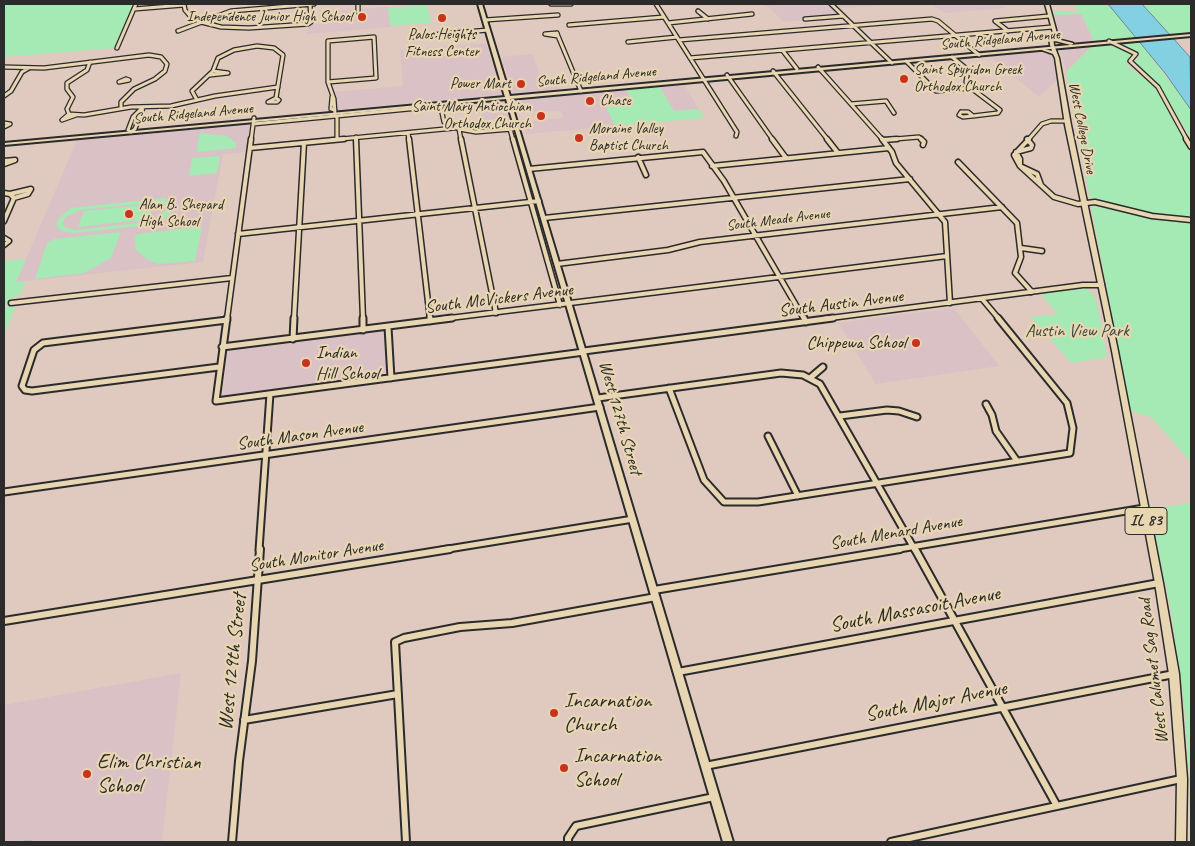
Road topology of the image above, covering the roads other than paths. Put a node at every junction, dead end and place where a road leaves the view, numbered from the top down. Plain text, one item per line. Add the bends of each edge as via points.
1 (136, 4) edge
2 (184, 4) edge
3 (249, 4) edge
4 (310, 4) edge
5 (314, 4) edge
6 (358, 4) edge
7 (480, 4) edge
8 (551, 4) edge
9 (571, 4) edge
10 (656, 4) edge
11 (831, 4) edge
12 (1047, 4) edge
13 (134, 8) junction
14 (248, 9) junction
15 (698, 11) dead end
16 (358, 12) dead end
17 (752, 14) dead end
18 (558, 15) dead end
19 (843, 16) junction
20 (664, 17) junction
21 (1049, 17) junction
22 (805, 19) dead end
23 (485, 20) junction
24 (708, 20) junction
25 (201, 22) junction
26 (668, 23) junction
27 (569, 24) dead end
28 (854, 26) junction
29 (1052, 27) junction
30 (488, 30) junction
31 (178, 31) dead end
32 (1008, 31) junction
33 (1191, 34) edge
34 (956, 35) junction
35 (419, 36) dead end
36 (558, 36) dead end
37 (678, 39) junction
38 (628, 42) dead end
39 (1110, 42) junction
40 (871, 43) junction
41 (1071, 44) joint
42 (1056, 45) junction
43 (117, 48) dead end
44 (1041, 48) junction
45 (783, 51) junction
46 (978, 53) junction
47 (1055, 56) junction
48 (952, 57) junction
49 (690, 58) junction
50 (890, 61) junction
51 (906, 61) junction
52 (90, 62) junction
53 (4, 67) edge
54 (29, 68) junction
55 (797, 68) junction
56 (820, 68) junction
57 (213, 71) junction
58 (774, 72) junction
59 (210, 75) junction
60 (728, 76) junction
61 (704, 78) junction
62 (127, 82) dead end
63 (328, 82) junction
64 (139, 86) junction
65 (278, 87) junction
66 (971, 88) junction
67 (581, 90) junction
68 (4, 96) edge
69 (508, 96) junction
70 (276, 98) dead end
71 (197, 100) junction
72 (851, 104) junction
73 (440, 105) junction
74 (143, 107) junction
75 (120, 108) junction
76 (336, 113) junction
77 (894, 113) dead end
78 (69, 114) junction
79 (76, 115) junction
80 (973, 116) dead end
81 (253, 121) junction
82 (4, 123) edge
83 (1068, 123) junction
84 (4, 127) edge
85 (517, 128) junction
86 (457, 129) junction
87 (510, 129) junction
88 (131, 130) junction
89 (408, 133) junction
90 (736, 136) dead end
91 (356, 138) junction
92 (337, 139) junction
93 (1027, 139) junction
94 (883, 140) junction
95 (4, 143) edge
96 (304, 143) junction
97 (923, 145) dead end
98 (1191, 146) edge
99 (250, 148) junction
100 (889, 148) junction
101 (1016, 152) junction
102 (838, 153) junction
103 (638, 157) junction
104 (786, 158) junction
105 (958, 162) dead end
106 (712, 166) junction
107 (529, 169) junction
108 (646, 174) dead end
109 (910, 179) junction
110 (4, 193) edge
111 (10, 194) junction
112 (14, 198) junction
113 (734, 198) junction
114 (539, 201) junction
115 (531, 202) junction
116 (1084, 202) junction
117 (1002, 207) junction
118 (474, 208) junction
119 (940, 214) junction
120 (417, 215) junction
121 (544, 218) junction
122 (1191, 220) edge
123 (359, 221) junction
124 (4, 222) edge
125 (299, 227) junction
126 (238, 234) junction
127 (755, 235) junction
128 (4, 238) edge
129 (4, 245) edge
130 (1020, 248) junction
131 (1042, 251) dead end
132 (947, 256) junction
133 (557, 264) junction
134 (779, 276) junction
135 (232, 278) junction
136 (1102, 285) junction
137 (1032, 292) junction
138 (983, 300) junction
139 (11, 303) dead end
140 (950, 303) junction
141 (568, 304) junction
142 (560, 305) junction
143 (496, 313) junction
144 (227, 320) junction
145 (430, 321) junction
146 (806, 322) junction
147 (388, 326) junction
148 (362, 330) junction
149 (293, 339) junction
150 (222, 347) junction
151 (584, 352) junction
152 (220, 367) junction
153 (823, 367) dead end
154 (391, 378) junction
155 (810, 378) junction
156 (669, 388) junction
157 (270, 394) junction
158 (599, 403) junction
159 (986, 404) dead end
160 (840, 416) junction
161 (918, 417) dead end
162 (768, 436) dead end
163 (266, 455) junction
164 (1017, 461) junction
165 (877, 483) junction
166 (4, 492) edge
167 (798, 496) junction
168 (1144, 508) junction
169 (633, 519) junction
170 (913, 546) junction
171 (258, 581) junction
172 (1159, 583) junction
173 (655, 594) junction
174 (955, 619) junction
175 (4, 621) edge
176 (678, 672) junction
177 (1174, 674) junction
178 (398, 694) junction
179 (1001, 706) junction
180 (244, 720) junction
181 (705, 766) junction
182 (1182, 779) junction
183 (714, 797) junction
184 (1057, 806) junction
185 (232, 842) edge
186 (406, 842) edge
187 (568, 842) edge
188 (728, 842) edge
189 (890, 842) edge
190 (1181, 842) edge

1 - 13 street
2 - 13 street
2 - 25 street via 191,17
3 - 14 street
4 - 5 street
4 - 14 street
4 - 25 street via 310,23 249,28
6 - 16 street
7 - 23 main road, West 127th Street
8 - 9 street
10 - 20 street
11 - 19 street
12 - 21 main road, West College Drive / IL 83
13 - 43 street
14 - 25 street via 231,11
15 - 24 street
17 - 24 street
18 - 23 street
19 - 22 street
19 - 28 street
20 - 26 street
20 - 27 street
21 - 29 main road, West College Drive / IL 83
21 - 32 street via 995,21
23 - 30 main road, West 127th Street
24 - 26 street
25 - 31 street
26 - 37 street
28 - 34 street via 932,19
28 - 37 street
28 - 40 street
29 - 32 street
29 - 42 main road, West College Drive / IL 83 via 1054,34 1051,36
30 - 35 street
30 - 69 main road, West 127th Street
32 - 34 street
33 - 39 main road, South Ridgeland Avenue
34 - 40 street
34 - 46 street
36 - 67 street
37 - 38 street
37 - 49 street
39 - 41 main road, South Ridgeland Avenue
39 - 42 main road, South Ridgeland Avenue
39 - 98 street via 1136,54 1130,61 1158,87
40 - 45 street
40 - 50 street
41 - 42 main road
42 - 44 main road, South Ridgeland Avenue
42 - 46 main road, South Ridgeland Avenue
42 - 47 main road, West College Drive / IL 83
44 - 46 main road, South Ridgeland Avenue
44 - 47 main road
45 - 49 street
45 - 55 street
46 - 48 main road, South Ridgeland Avenue
46 - 50 main road, South Ridgeland Avenue
47 - 83 main road, West College Drive / IL 83
48 - 51 main road, South Ridgeland Avenue
48 - 66 street via 968,70 966,82
49 - 61 street
50 - 51 main road, South Ridgeland Avenue
50 - 56 main road, South Ridgeland Avenue
51 - 66 street via 936,91
52 - 54 street
52 - 64 street via 150,55 161,57 167,64 165,71
52 - 78 street via 87,70 67,84 73,97 67,109
53 - 54 street
54 - 68 street via 22,72 11,91
55 - 56 main road, South Ridgeland Avenue
55 - 58 main road, South Ridgeland Avenue
56 - 58 main road, South Ridgeland Avenue
56 - 72 street
57 - 59 street
57 - 59 street via 228,73
57 - 65 street via 218,58 228,52 261,46 280,52 283,57
58 - 60 main road, South Ridgeland Avenue
58 - 102 street
59 - 71 street via 192,91
60 - 61 main road, South Ridgeland Avenue
60 - 104 street
61 - 67 main road, South Ridgeland Avenue
61 - 90 street via 737,132
62 - 64 street
63 - 63 street via 328,41 374,37 376,78
63 - 76 street via 331,109
64 - 75 street via 121,102
65 - 70 street
65 - 71 street
66 - 80 street via 1000,110
67 - 69 main road, South Ridgeland Avenue
69 - 73 main road, South Ridgeland Avenue
69 - 76 main road, South Ridgeland Avenue
69 - 85 main road, West 127th Street
71 - 74 street via 167,107
72 - 77 street via 886,101
72 - 94 street
73 - 76 main road, South Ridgeland Avenue
73 - 86 street via 444,122
74 - 75 street
74 - 88 street
75 - 79 street
76 - 81 main road, South Ridgeland Avenue
76 - 92 street
78 - 79 street
78 - 79 street via 62,120
81 - 88 main road, South Ridgeland Avenue
81 - 99 street
82 - 84 street via 10,124
83 - 93 street via 1046,122
83 - 116 main road, West College Drive / IL 83
85 - 87 street
85 - 107 main road, West 127th Street
86 - 87 street via 476,132
86 - 89 street
86 - 118 street
87 - 115 street
88 - 95 main road, South Ridgeland Avenue
89 - 91 street
89 - 120 street
91 - 92 street
91 - 123 street
92 - 96 street
93 - 101 street
93 - 101 street via 1031,148
94 - 97 street via 919,137
94 - 100 street
96 - 99 street
96 - 125 street
99 - 126 street
100 - 102 street
100 - 109 street via 896,163
101 - 116 street via 1020,166 1037,174 1041,185 1054,197 1078,204
102 - 104 street
103 - 106 street via 694,152 705,154
103 - 107 street
103 - 108 street
104 - 106 street
105 - 117 street
106 - 113 street
107 - 114 main road, West 127th Street
109 - 113 street
109 - 119 street
110 - 111 street
111 - 112 street
111 - 112 street via 31,190
112 - 124 street
113 - 121 street
113 - 127 street
114 - 115 street
114 - 121 main road, West 127th Street
115 - 118 street
115 - 142 street
116 - 122 street via 1152,216
116 - 136 main road, West Calumet Sag Road / IL 83
117 - 119 street, South Meade Avenue
117 - 130 street via 1016,223
118 - 120 street
118 - 143 street
119 - 127 street, South Meade Avenue
119 - 132 street via 945,222
120 - 123 street
120 - 145 street
121 - 133 main road, West 127th Street
123 - 125 street
123 - 148 street
125 - 126 street
125 - 149 street
126 - 135 street
127 - 133 street, South Meade Avenue
127 - 134 street
128 - 129 street via 9,241
130 - 131 street
130 - 137 street via 1022,257 1015,273
132 - 134 street, South McVickers Avenue
132 - 140 street
133 - 141 main road, West 127th Street
134 - 141 street, South McVickers Avenue
134 - 146 street
135 - 139 street
135 - 144 street
136 - 137 street, South Austin Avenue
136 - 168 main road, West Calumet Sag Road / IL 83
137 - 138 street, South Austin Avenue
138 - 140 street, South Austin Avenue
138 - 164 street via 1067,403 1073,428 1070,453
140 - 146 street, South Austin Avenue
141 - 142 street, South McVickers Avenue
141 - 151 main road, West 127th Street
142 - 143 street, South McVickers Avenue
143 - 145 street, South McVickers Avenue
144 - 150 street
144 - 152 street via 47,342 34,350 22,386 32,391
145 - 147 street, South McVickers Avenue
146 - 151 street, South Austin Avenue
147 - 148 street, South McVickers Avenue
147 - 154 street
148 - 149 street, South McVickers Avenue
149 - 150 street, South McVickers Avenue
150 - 152 street
151 - 154 street, South Austin Avenue
151 - 158 main road, West 127th Street
152 - 157 street, South Austin Avenue via 216,401
153 - 155 street
154 - 157 street, South Austin Avenue
155 - 156 street, South Mason Avenue via 796,373 781,373
155 - 160 street via 826,390
156 - 158 street, South Mason Avenue
156 - 167 street via 704,480 724,502 750,503
157 - 163 street, West 129th Street
158 - 163 street, South Mason Avenue
158 - 169 main road, West 127th Street
159 - 164 street via 996,431
160 - 161 street via 887,410
160 - 165 street
162 - 167 street
163 - 166 street, South Mason Avenue
163 - 171 street, West 129th Street
164 - 165 street
165 - 167 street
165 - 170 street
168 - 170 street, South Menard Avenue
168 - 172 main road, West Calumet Sag Road / IL 83
169 - 171 street, South Monitor Avenue
169 - 173 main road, West 127th Street
170 - 173 street, South Menard Avenue
170 - 174 street
171 - 175 street, South Monitor Avenue
171 - 180 street, West 129th Street
172 - 174 street, South Massasoit Avenue
172 - 177 main road, West Calumet Sag Road / IL 83
173 - 176 main road, West 127th Street
173 - 178 street, South Menard Avenue via 512,624 460,627 404,638 395,642
174 - 176 street, South Massasoit Avenue
174 - 179 street
176 - 181 main road, West 127th Street
177 - 179 street, South Major Avenue
177 - 182 main road, West Calumet Sag Road / IL 83
178 - 180 street
178 - 186 street
179 - 181 street, South Major Avenue
179 - 184 street
180 - 185 street, West 129th Street
181 - 183 main road, West 127th Street
182 - 184 street
182 - 190 main road, West Calumet Sag Road / IL 83
183 - 187 street via 576,826
183 - 188 main road, West 127th Street
184 - 189 street

